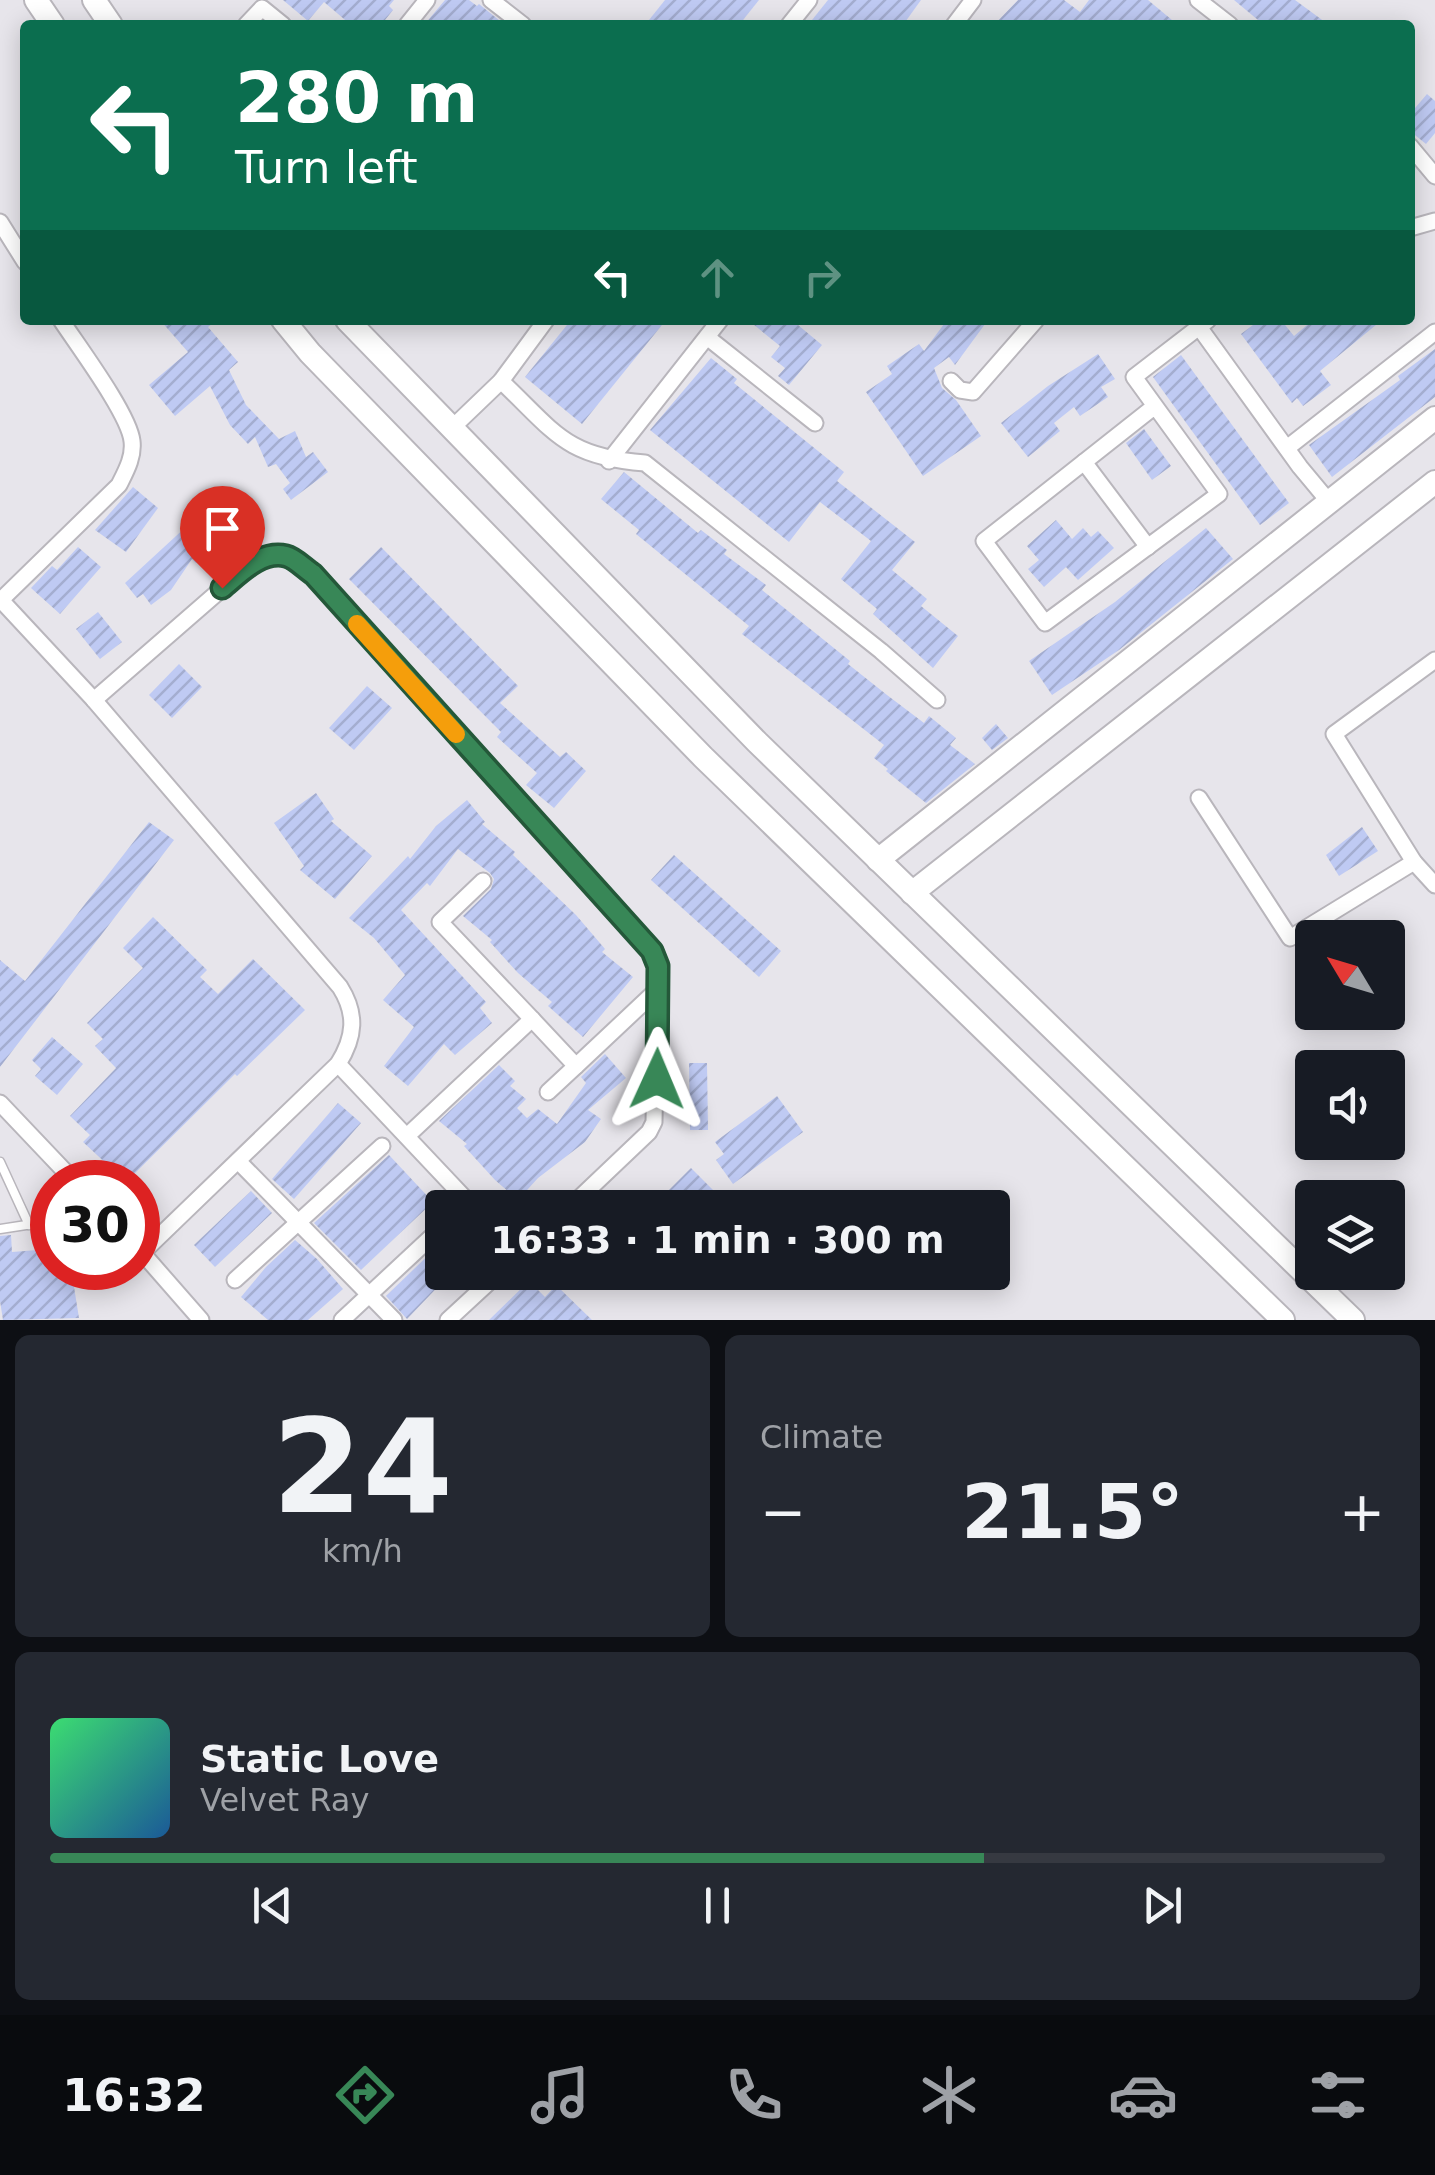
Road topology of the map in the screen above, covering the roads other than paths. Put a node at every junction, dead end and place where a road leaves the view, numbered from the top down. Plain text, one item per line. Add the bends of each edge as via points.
1 (427, 0) edge
2 (491, 0) edge
3 (810, 0) edge
4 (974, 0) edge
5 (1198, 0) edge
6 (251, 20) edge
7 (278, 20) edge
8 (411, 20) edge
9 (516, 20) edge
10 (794, 20) edge
11 (958, 20) edge
12 (1224, 20) edge
13 (1415, 152) edge
14 (1435, 176) edge
15 (0, 222) edge
16 (20, 254) edge
17 (65, 325) edge
18 (287, 325) edge
19 (352, 325) edge
20 (541, 325) edge
21 (716, 325) edge
22 (1032, 325) edge
23 (1201, 325) edge
24 (1205, 325) edge
25 (1435, 332) edge
26 (707, 337) junction
27 (501, 381) junction
28 (951, 381) dead end
29 (1155, 406) junction
30 (1435, 418) edge
31 (815, 423) dead end
32 (453, 427) junction
33 (1287, 448) junction
34 (609, 460) junction
35 (1084, 462) junction
36 (1435, 482) edge
37 (1330, 503) junction
38 (1148, 547) junction
39 (1, 599) edge
40 (1435, 660) edge
41 (94, 700) junction
42 (937, 700) dead end
43 (1199, 798) dead end
44 (878, 860) junction
45 (1414, 862) junction
46 (483, 881) dead end
47 (1435, 885) edge
48 (912, 893) junction
49 (658, 988) junction
50 (532, 1018) junction
51 (338, 1064) junction
52 (576, 1066) junction
53 (548, 1092) dead end
54 (0, 1103) edge
55 (406, 1136) junction
56 (382, 1146) dead end
57 (54, 1160) edge
58 (238, 1161) junction
59 (0, 1162) edge
60 (457, 1190) edge
61 (588, 1190) edge
62 (299, 1223) junction
63 (29, 1225) joint
64 (0, 1229) edge
65 (160, 1232) edge
66 (425, 1243) edge
67 (160, 1273) edge
68 (235, 1280) dead end
69 (480, 1290) edge
70 (370, 1295) junction
71 (201, 1320) edge
72 (342, 1320) edge
73 (394, 1320) edge
74 (448, 1320) edge
75 (1282, 1320) edge
76 (1353, 1320) edge

1 - 8 street
2 - 9 street
3 - 10 street
4 - 11 street
5 - 12 street
6 - 7 street via 262,8
13 - 14 street
15 - 16 street
17 - 39 street via 124,420 132,440 130,464 119,485
18 - 75 street via 703,757
19 - 32 street
20 - 27 street
21 - 26 street
22 - 28 street via 973,392
23 - 29 street via 1134,377
24 - 33 street
25 - 33 street
26 - 31 street
26 - 34 street
27 - 32 street
27 - 34 street via 570,446
29 - 35 street
29 - 38 street via 1218,494
30 - 37 street
32 - 44 street
33 - 37 street
34 - 42 street via 645,463
35 - 38 street
35 - 38 street via 984,541 1045,623
36 - 48 street
37 - 44 street
39 - 41 street
40 - 45 street via 1334,734
41 - 49 street via 248,566 287,556 313,574 652,951
41 - 51 street via 340,987 353,1023
43 - 45 street via 1290,938
44 - 48 street
45 - 47 street
46 - 50 street via 440,922
48 - 76 street
49 - 52 street
49 - 61 street via 654,1122
50 - 52 street
50 - 55 street
51 - 55 street
51 - 58 street
52 - 53 street
54 - 57 street
55 - 60 street
56 - 62 street
58 - 62 street
58 - 65 street
59 - 63 lane
62 - 68 street
62 - 70 street
63 - 64 lane
66 - 70 street
67 - 71 street
69 - 74 street
70 - 72 street
70 - 73 street

